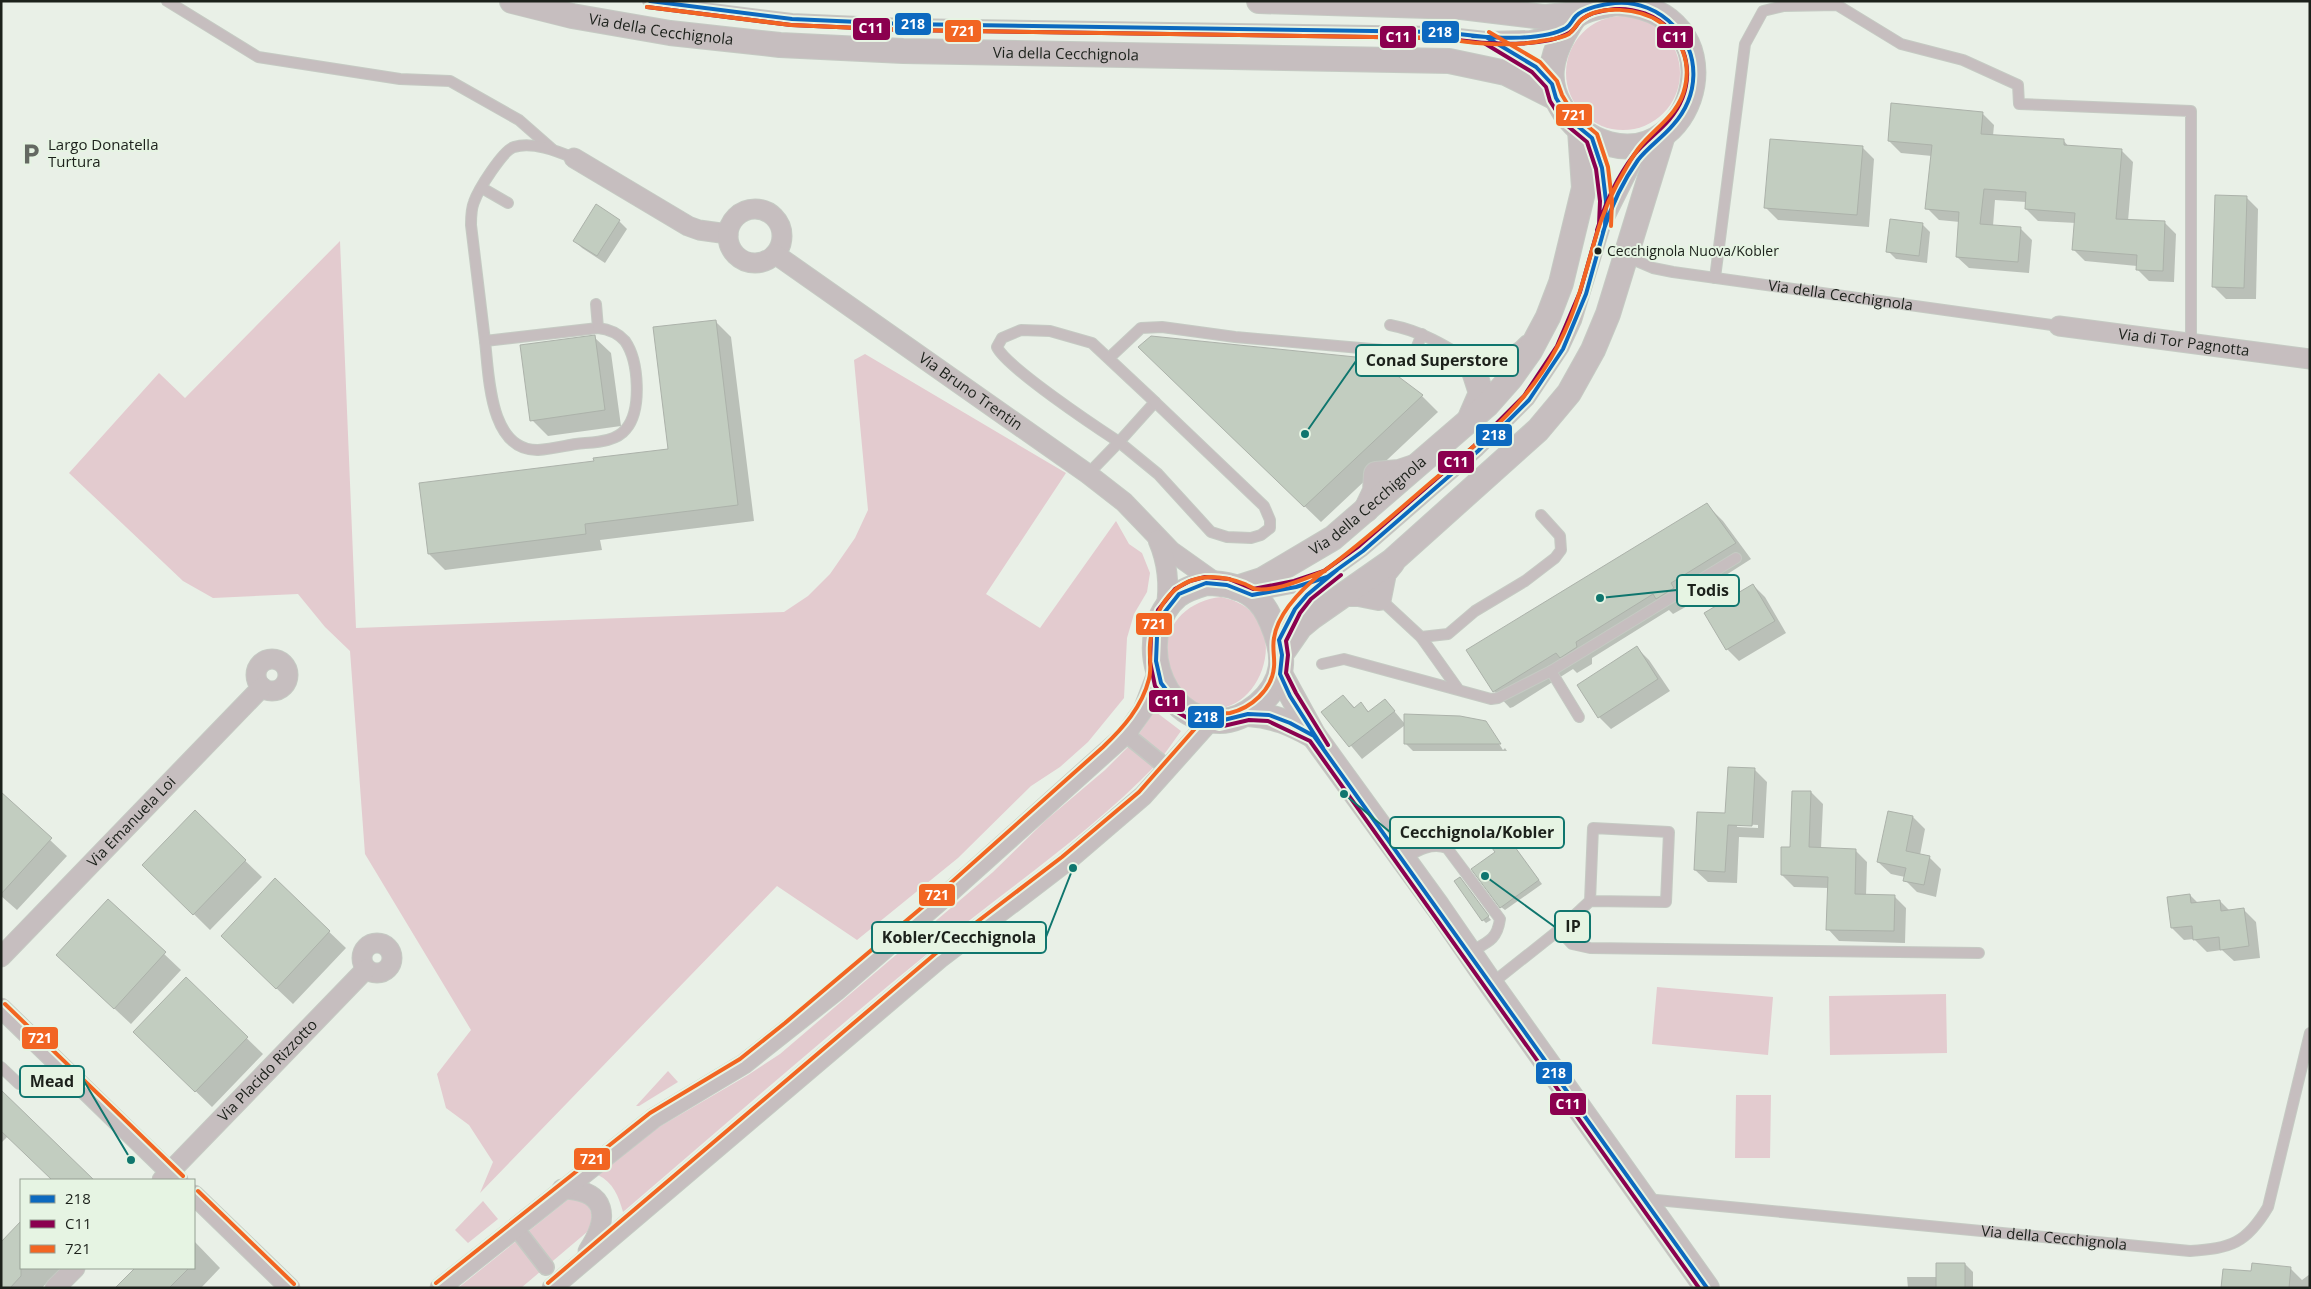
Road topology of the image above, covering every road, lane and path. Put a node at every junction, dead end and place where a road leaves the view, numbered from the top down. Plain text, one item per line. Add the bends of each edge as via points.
1 (167, 1) edge
2 (512, 1) edge
3 (648, 1) edge
4 (1259, 1) edge
5 (1573, 21) junction
6 (1486, 38) junction
7 (1554, 91) junction
8 (1586, 134) junction
9 (1657, 139) junction
10 (552, 149) junction
11 (574, 158) joint
12 (482, 188) junction
13 (508, 203) dead end
14 (1604, 226) junction
15 (728, 234) junction
16 (775, 254) junction
17 (1625, 256) junction
18 (1715, 278) junction
19 (596, 304) dead end
20 (1390, 325) dead end
21 (2059, 326) joint
22 (598, 328) junction
23 (1540, 333) junction
24 (1422, 334) junction
25 (485, 341) junction
26 (2191, 342) junction
27 (1109, 358) junction
28 (2310, 359) edge
29 (1471, 362) junction
30 (1155, 402) junction
31 (1467, 422) junction
32 (1119, 442) junction
33 (1088, 474) junction
34 (1541, 514) dead end
35 (1157, 538) junction
36 (1736, 558) dead end
37 (1392, 561) junction
38 (1327, 577) junction
39 (1235, 589) junction
40 (1346, 594) junction
41 (1379, 598) junction
42 (1166, 609) junction
43 (1421, 638) junction
44 (1280, 656) junction
45 (1322, 664) dead end
46 (1158, 671) junction
47 (1551, 671) junction
48 (262, 687) dead end
49 (1458, 689) junction
50 (1248, 714) junction
51 (1579, 717) dead end
52 (1211, 720) junction
53 (1314, 736) junction
54 (1133, 740) dead end
55 (1160, 762) dead end
56 (1403, 859) junction
57 (1590, 901) junction
58 (1559, 930) junction
59 (1470, 952) junction
60 (1979, 953) dead end
61 (1, 957) edge
62 (366, 969) dead end
63 (1491, 984) junction
64 (1, 1008) edge
65 (2310, 1033) edge
66 (1, 1067) edge
67 (19, 1084) dead end
68 (170, 1177) edge
69 (562, 1189) junction
70 (195, 1196) edge
71 (1644, 1199) junction
72 (522, 1236) dead end
73 (546, 1267) dead end
74 (74, 1269) edge
75 (555, 1285) edge
76 (55, 1288) edge
77 (290, 1288) edge
78 (440, 1288) edge
79 (1707, 1288) edge

1 - 10 lane via 258,57 400,79 450,81 520,120
2 - 7 street, Via della Cecchignola via 572,16 670,33 780,45 903,52 1449,61 1506,73
3 - 6 lane, Via della Cecchignola via 792,19 894,24 1430,32
4 - 5 street via 1462,7
5 - 6 lane, Via della Cecchignola via 1530,36
5 - 7 street via 1551,64
5 - 9 street via 1616,3 1637,4 1670,21 1681,34 1691,50 1692,90 1675,123
6 - 7 lane, Via della Cecchignola via 1536,67
7 - 8 street via 1569,119
8 - 9 street via 1613,145 1631,147
8 - 14 lane, Via della Cecchignola via 1602,168 1606,201
8 - 23 street, Via della Cecchignola via 1584,188 1561,283
9 - 14 lane, Via della Cecchignola via 1636,162
9 - 17 street
10 - 11 lane
10 - 12 lane via 520,146 510,149
11 - 15 street via 680,222 699,230
12 - 13 lane
12 - 25 lane via 472,209 470,225
14 - 38 lane, Via della Cecchignola via 1576,321 1530,400 1363,551
15 - 16 street via 729,245 744,261 755,263
15 - 16 street via 738,214 760,209 778,222 782,232
16 - 33 street, Via Bruno Trentin
17 - 18 lane, Via della Cecchignola via 1653,268
17 - 37 street via 1602,331 1569,393 1538,430
18 - 21 lane, Via della Cecchignola
18 - 26 lane via 1744,44 1763,11 1784,6 1837,6 1901,44 1963,60 2018,85 2019,104 2191,112
19 - 22 lane
20 - 24 lane
21 - 26 street, Via di Tor Pagnotta
22 - 25 lane
22 - 25 lane via 618,335 630,352 637,390 629,424 611,439 539,450 521,446 502,430 494,403
23 - 29 street via 1525,352 1517,356 1492,365
23 - 31 street, Via della Cecchignola via 1510,379
24 - 27 lane via 1414,354 1404,355 1383,350 1162,327 1141,328
24 - 29 lane
26 - 28 street, Via di Tor Pagnotta
27 - 30 lane
27 - 32 lane via 1092,343 1050,331 1021,330 1002,338 997,347 1001,355 1041,387
29 - 31 street via 1480,393
30 - 32 lane
30 - 32 lane via 1264,506 1270,528 1252,538 1227,537 1210,532 1158,474
31 - 39 street, Via della Cecchignola via 1418,465 1399,472 1376,474 1374,491 1366,510 1334,538 1262,580
32 - 33 lane
33 - 35 street, Via Bruno Trentin via 1134,511
34 - 43 lane via 1560,536 1561,550 1555,558 1525,581 1475,611 1448,634
35 - 39 street, Via Bruno Trentin via 1186,562
35 - 42 street, Via Bruno Trentin via 1167,566
36 - 47 lane
37 - 40 street
37 - 41 street via 1384,573
38 - 39 lane, Via della Cecchignola via 1296,587
38 - 44 lane, Via della Cecchignola via 1296,609
39 - 42 street via 1206,583 1192,587 1179,594
39 - 44 street via 1267,611
40 - 41 street
40 - 44 street via 1300,627
41 - 43 lane
42 - 46 street via 1157,637
43 - 49 lane
44 - 50 street via 1268,696
44 - 53 street
45 - 49 lane via 1344,659
46 - 52 street via 1169,696 1190,714
46 - 69 street via 1143,710 1126,734 949,893 836,991 744,1064 654,1118
47 - 49 lane via 1498,698
47 - 51 lane
48 - 61 street, Via Emanuela Loi
50 - 52 street via 1227,720
50 - 53 street via 1269,715
52 - 75 street via 1143,796 1066,862 939,959
53 - 56 street
54 - 55 street
56 - 59 street
56 - 59 lane via 1437,844 1447,848 1500,919 1499,930 1493,939
57 - 57 lane via 1592,828 1668,832 1666,902
57 - 58 lane
58 - 60 lane via 1572,944 1590,948
58 - 63 lane
59 - 63 street
62 - 68 street, Via Placido Rizzotto
63 - 71 street
64 - 68 street
65 - 71 lane, Via della Cecchignola via 2268,1207 2256,1227 2237,1242 2215,1249 2190,1251
66 - 67 lane
69 - 75 street via 578,1189 592,1197 603,1218 599,1235 587,1252
69 - 78 street
70 - 77 street
71 - 79 street
72 - 73 street
74 - 76 street

